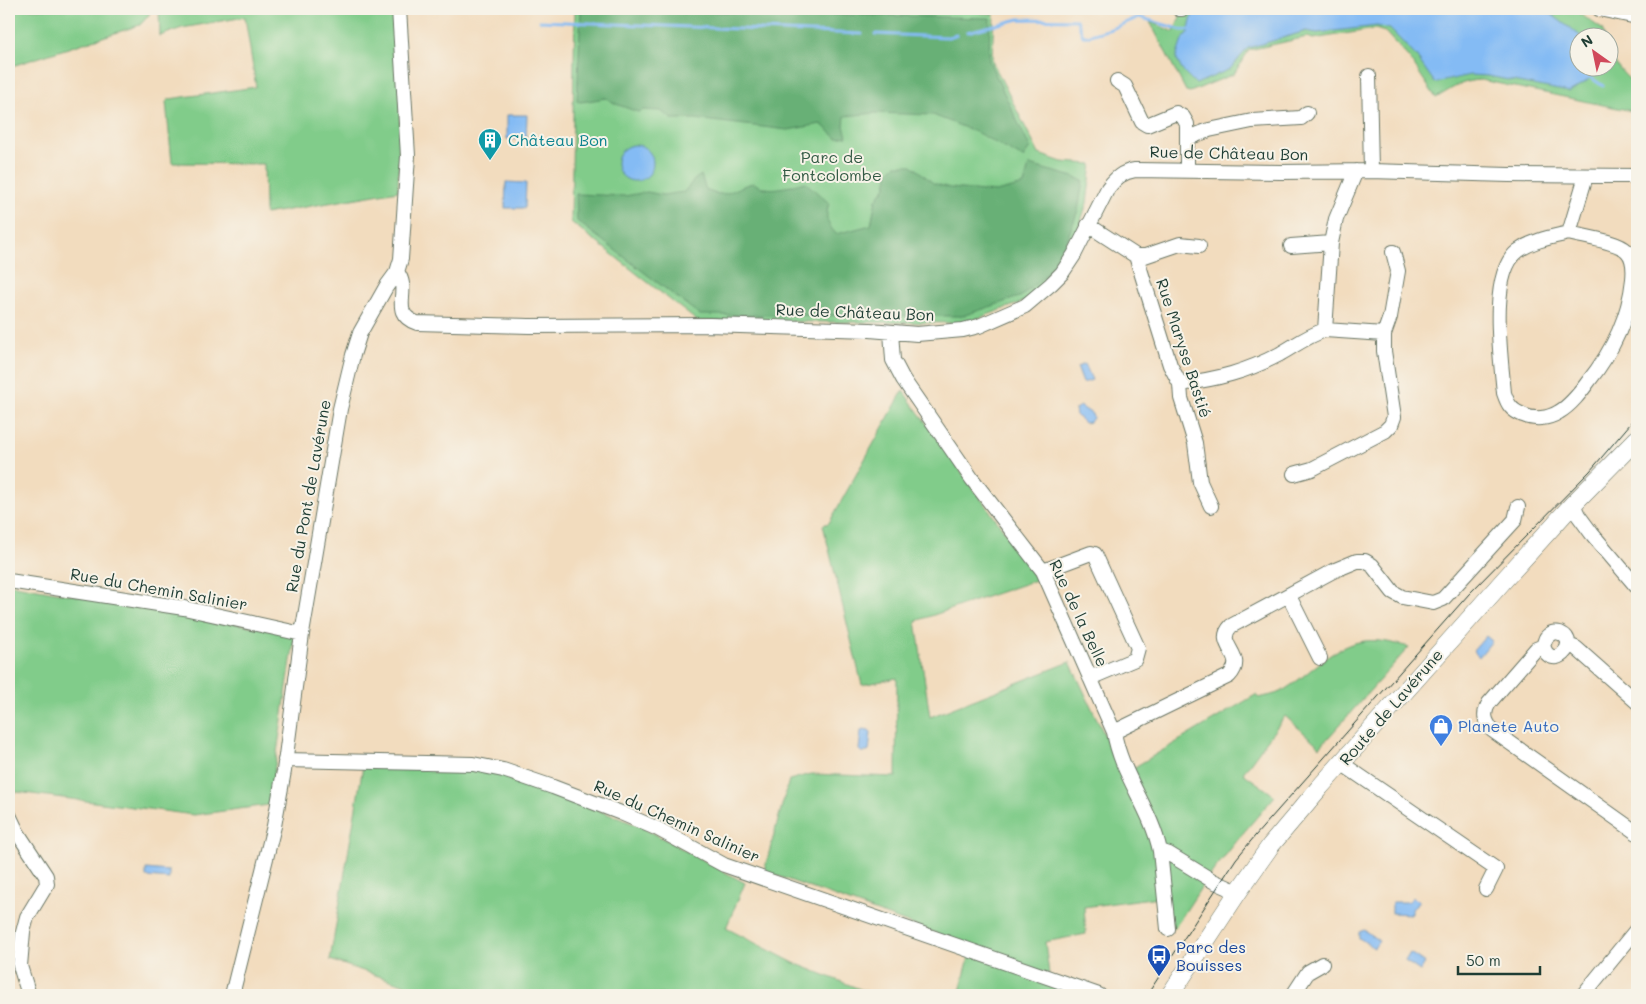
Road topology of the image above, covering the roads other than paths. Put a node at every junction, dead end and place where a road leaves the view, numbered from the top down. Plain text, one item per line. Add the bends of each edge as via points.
1 (399, 9) edge
2 (1179, 9) edge
3 (1182, 9) edge
4 (1599, 9) edge
5 (1637, 17) edge
6 (1368, 76) dead end
7 (1117, 81) dead end
8 (1307, 113) dead end
9 (1188, 138) junction
10 (1371, 170) junction
11 (1187, 171) junction
12 (1356, 171) junction
13 (1586, 176) junction
14 (1637, 176) edge
15 (1088, 225) junction
16 (1569, 233) junction
17 (1331, 243) junction
18 (1199, 246) dead end
19 (1291, 246) dead end
20 (1394, 252) dead end
21 (1136, 256) junction
22 (397, 272) junction
23 (1325, 330) junction
24 (891, 332) junction
25 (1384, 334) junction
26 (1180, 384) junction
27 (1637, 440) edge
28 (1294, 474) dead end
29 (1573, 504) junction
30 (1212, 506) dead end
31 (1518, 507) dead end
32 (1043, 570) junction
33 (9, 581) edge
34 (1637, 587) edge
35 (1289, 596) junction
36 (302, 634) junction
37 (1320, 658) dead end
38 (1090, 678) junction
39 (1637, 702) edge
40 (1114, 732) junction
41 (285, 760) junction
42 (1341, 763) junction
43 (9, 815) edge
44 (1637, 833) edge
45 (1160, 851) junction
46 (1486, 889) dead end
47 (1238, 892) junction
48 (1168, 929) dead end
49 (1637, 929) edge
50 (1322, 964) dead end
51 (29, 995) edge
52 (232, 995) edge
53 (1099, 995) edge
54 (1170, 995) edge
55 (1293, 995) edge
56 (1583, 995) edge

1 - 22 street, Rue du Pont de Lavérune via 408,156 401,260
2 - 3 street
4 - 5 street
6 - 10 street
7 - 9 street via 1125,86 1142,122 1147,125 1176,114 1188,124
8 - 9 street via 1301,118 1252,121
9 - 11 street
10 - 12 street, Rue de Château Bon
10 - 13 street, Rue de Château Bon
11 - 12 street, Rue de Château Bon
11 - 15 street, Rue de Château Bon via 1125,172 1108,188
12 - 17 street via 1336,219
13 - 14 street, Rue de Château Bon
13 - 16 street
15 - 21 street
15 - 24 street, Rue de Château Bon via 1062,273 1025,306 979,326 959,330 917,334
16 - 16 street via 1534,242 1517,252 1505,268 1499,310 1504,393 1513,410 1530,418 1558,413 1580,393 1603,362 1628,308 1634,269 1632,257 1626,249
17 - 19 street
17 - 23 street
18 - 21 street via 1180,244
20 - 25 street via 1398,272
21 - 26 street, Rue Maryse Bastié via 1170,365
22 - 24 street, Rue de Château Bon via 401,277 402,313 417,324 710,325
22 - 36 street, Rue du Pont de Lavérune via 360,333 353,355 340,409
23 - 25 street
23 - 26 street via 1310,334 1281,353 1240,372
24 - 32 street, Rue de la Belle via 893,360 903,379 972,479
25 - 28 street via 1394,417 1391,426 1312,470
26 - 30 street, Rue Maryse Bastié via 1195,443 1200,482
27 - 29 main road, Route de Lavérune
29 - 34 street via 1592,534
29 - 42 main road, Route de Lavérune
31 - 35 street via 1515,520 1438,602 1393,592 1372,565 1365,561 1357,561
32 - 38 street, Rue de la Belle
32 - 38 street via 1095,554 1134,640 1138,651 1135,659
33 - 36 street, Rue du Chemin Salinier via 184,608
35 - 37 street
35 - 40 street via 1227,629 1226,640 1236,664 1228,676
36 - 41 street, Rue du Pont de Lavérune
38 - 40 street, Rue de la Belle
39 - 44 street via 1576,648 1568,645 1563,654 1553,657 1544,650 1543,644 1490,703 1485,718 1492,730
40 - 45 street, Rue de la Belle via 1116,749 1152,823
41 - 52 street, Rue du Pont de Lavérune via 274,826
41 - 53 street, Rue du Chemin Salinier via 473,764 503,770 554,786 648,825 724,865
42 - 46 street via 1496,869
42 - 47 main road, Route de Lavérune via 1271,845
43 - 51 street via 46,876 47,884 27,917 23,932 20,966
45 - 47 street via 1213,882
45 - 48 street, Rue de la Belle
47 - 54 main road, Route de Lavérune
49 - 56 street
50 - 55 street via 1308,972

